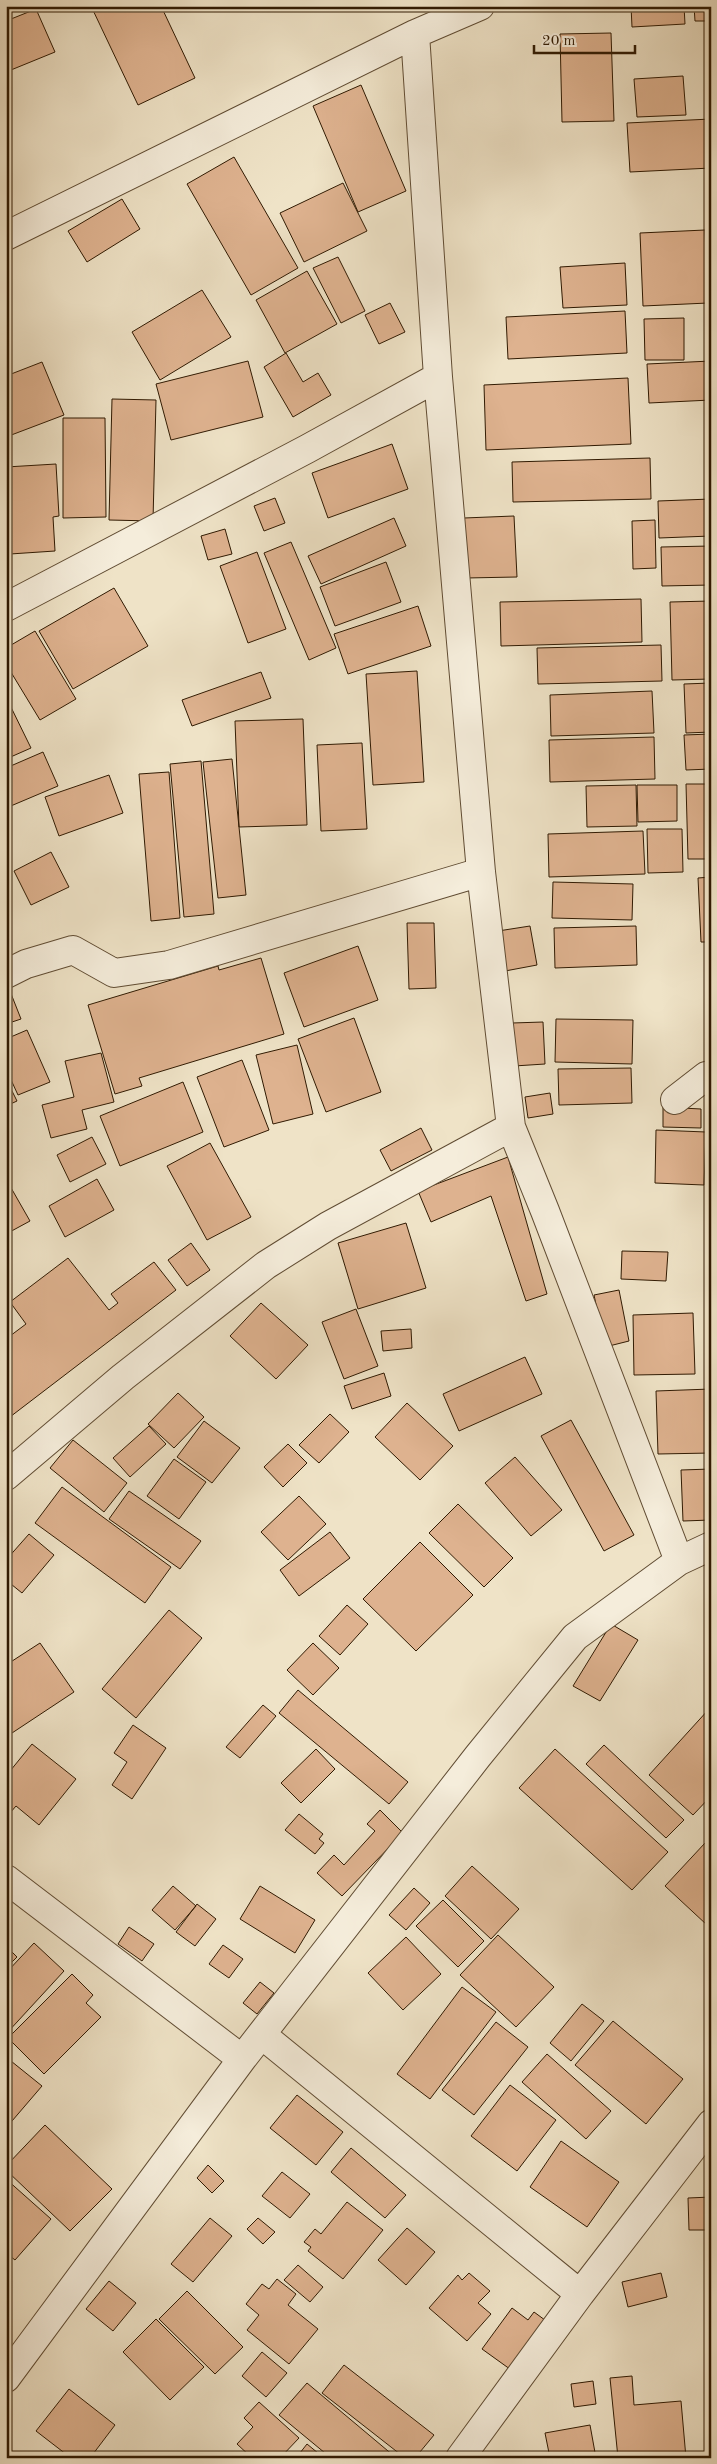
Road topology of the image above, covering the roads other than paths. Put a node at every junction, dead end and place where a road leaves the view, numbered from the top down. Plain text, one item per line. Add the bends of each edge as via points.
1 (480, 6) edge
2 (415, 34) junction
3 (6, 236) edge
4 (438, 377) junction
5 (6, 607) edge
6 (481, 872) junction
7 (6, 974) edge
8 (711, 1075) edge
9 (676, 1100) dead end
10 (511, 1127) junction
11 (6, 1476) edge
12 (711, 1546) edge
13 (679, 1561) junction
14 (6, 1879) edge
15 (262, 2035) junction
16 (242, 2059) junction
17 (711, 2124) edge
18 (701, 2150) edge
19 (580, 2294) junction
20 (6, 2378) edge
21 (460, 2458) edge

1 - 2 street
2 - 3 street
2 - 4 street
4 - 5 street
4 - 6 street
6 - 7 street via 169,966 114,973 73,950 26,964
6 - 10 street
8 - 9 street
10 - 11 street via 328,1226 266,1265 123,1377
10 - 13 street
12 - 13 street
13 - 15 street via 575,1637 478,1756
14 - 16 street
15 - 16 street
15 - 19 street
16 - 20 street
17 - 18 street
18 - 19 street
19 - 21 street

